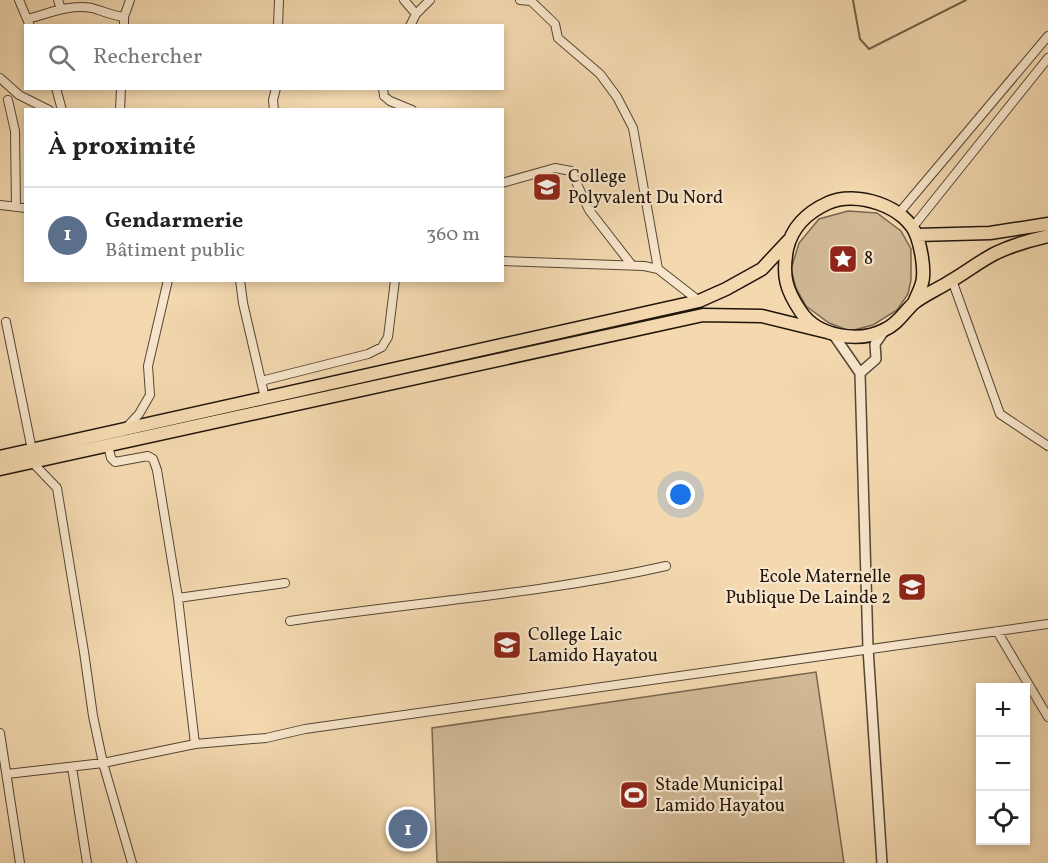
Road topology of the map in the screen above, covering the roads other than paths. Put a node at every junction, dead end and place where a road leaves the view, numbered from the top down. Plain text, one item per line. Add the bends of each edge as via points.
1 (19, 0) edge
2 (58, 0) edge
3 (130, 0) edge
4 (279, 0) edge
5 (404, 0) edge
6 (430, 0) edge
7 (520, 0) edge
8 (61, 9) junction
9 (416, 14) junction
10 (124, 16) junction
11 (29, 22) edge
12 (124, 24) edge
13 (278, 24) edge
14 (411, 24) edge
15 (1048, 36) edge
16 (1048, 58) edge
17 (0, 78) edge
18 (57, 90) edge
19 (121, 90) edge
20 (276, 90) edge
21 (383, 90) edge
22 (19, 95) junction
23 (4, 101) edge
24 (45, 108) edge
25 (61, 108) edge
26 (120, 108) edge
27 (274, 108) edge
28 (407, 108) edge
29 (504, 182) edge
30 (0, 205) edge
31 (16, 207) junction
32 (24, 208) edge
33 (899, 213) junction
34 (1048, 224) edge
35 (915, 232) junction
36 (1048, 236) edge
37 (789, 240) junction
38 (504, 261) edge
39 (631, 264) junction
40 (658, 269) junction
41 (952, 280) junction
42 (168, 282) edge
43 (240, 282) edge
44 (395, 282) edge
45 (699, 301) junction
46 (914, 303) junction
47 (6, 322) dead end
48 (884, 331) junction
49 (830, 333) junction
50 (860, 373) junction
51 (261, 381) junction
52 (265, 398) junction
53 (125, 429) junction
54 (108, 445) junction
55 (1048, 446) edge
56 (32, 450) junction
57 (0, 457) edge
58 (33, 463) junction
59 (0, 469) edge
60 (666, 566) dead end
61 (285, 583) dead end
62 (177, 598) junction
63 (290, 621) dead end
64 (1048, 624) edge
65 (998, 630) junction
66 (868, 648) junction
67 (1048, 717) edge
68 (0, 733) edge
69 (195, 744) junction
70 (103, 763) junction
71 (72, 767) junction
72 (7, 774) junction
73 (20, 863) edge
74 (87, 863) edge
75 (132, 863) edge
76 (882, 863) edge

1 - 11 street
2 - 8 street
3 - 10 street
4 - 13 street
5 - 9 street
6 - 9 street
7 - 40 street via 531,2 555,24 558,38 600,74 633,128
8 - 10 street via 90,8
8 - 11 street
9 - 14 street
10 - 12 street
15 - 33 street
16 - 35 street
17 - 22 street
18 - 25 street
19 - 26 street
20 - 27 street
21 - 28 street via 390,101
22 - 23 street
22 - 24 street
23 - 31 street via 15,131
29 - 39 street via 555,168 571,171 589,210
30 - 31 street
31 - 32 street
33 - 35 main road
33 - 37 main road via 875,201 849,197 831,201 813,210
34 - 35 main road via 990,233
35 - 46 main road via 923,279
36 - 41 main road via 1001,251
37 - 45 main road via 762,269
37 - 49 main road via 783,267 789,294 804,317
38 - 39 street
39 - 40 street
40 - 45 street
41 - 46 main road
41 - 55 street via 1000,414
42 - 53 street via 148,366 150,395
43 - 51 street
44 - 51 street via 390,329 382,347
45 - 52 main road
46 - 48 main road
47 - 56 street
48 - 49 main road via 850,337
48 - 50 street via 875,344 876,359
49 - 50 street
49 - 54 main road via 762,316 703,315
50 - 66 street
51 - 52 street
52 - 53 main road
53 - 56 main road
54 - 58 main road
54 - 62 street via 115,462 148,456 153,459
56 - 57 main road
58 - 59 main road
58 - 70 street via 57,488
60 - 63 street via 542,589
61 - 62 street
62 - 69 street
64 - 65 street
65 - 66 street
65 - 67 street
66 - 69 street via 266,738
66 - 76 street
68 - 72 street
69 - 70 street
70 - 71 street
70 - 75 street
71 - 72 street
71 - 74 street
72 - 73 street

